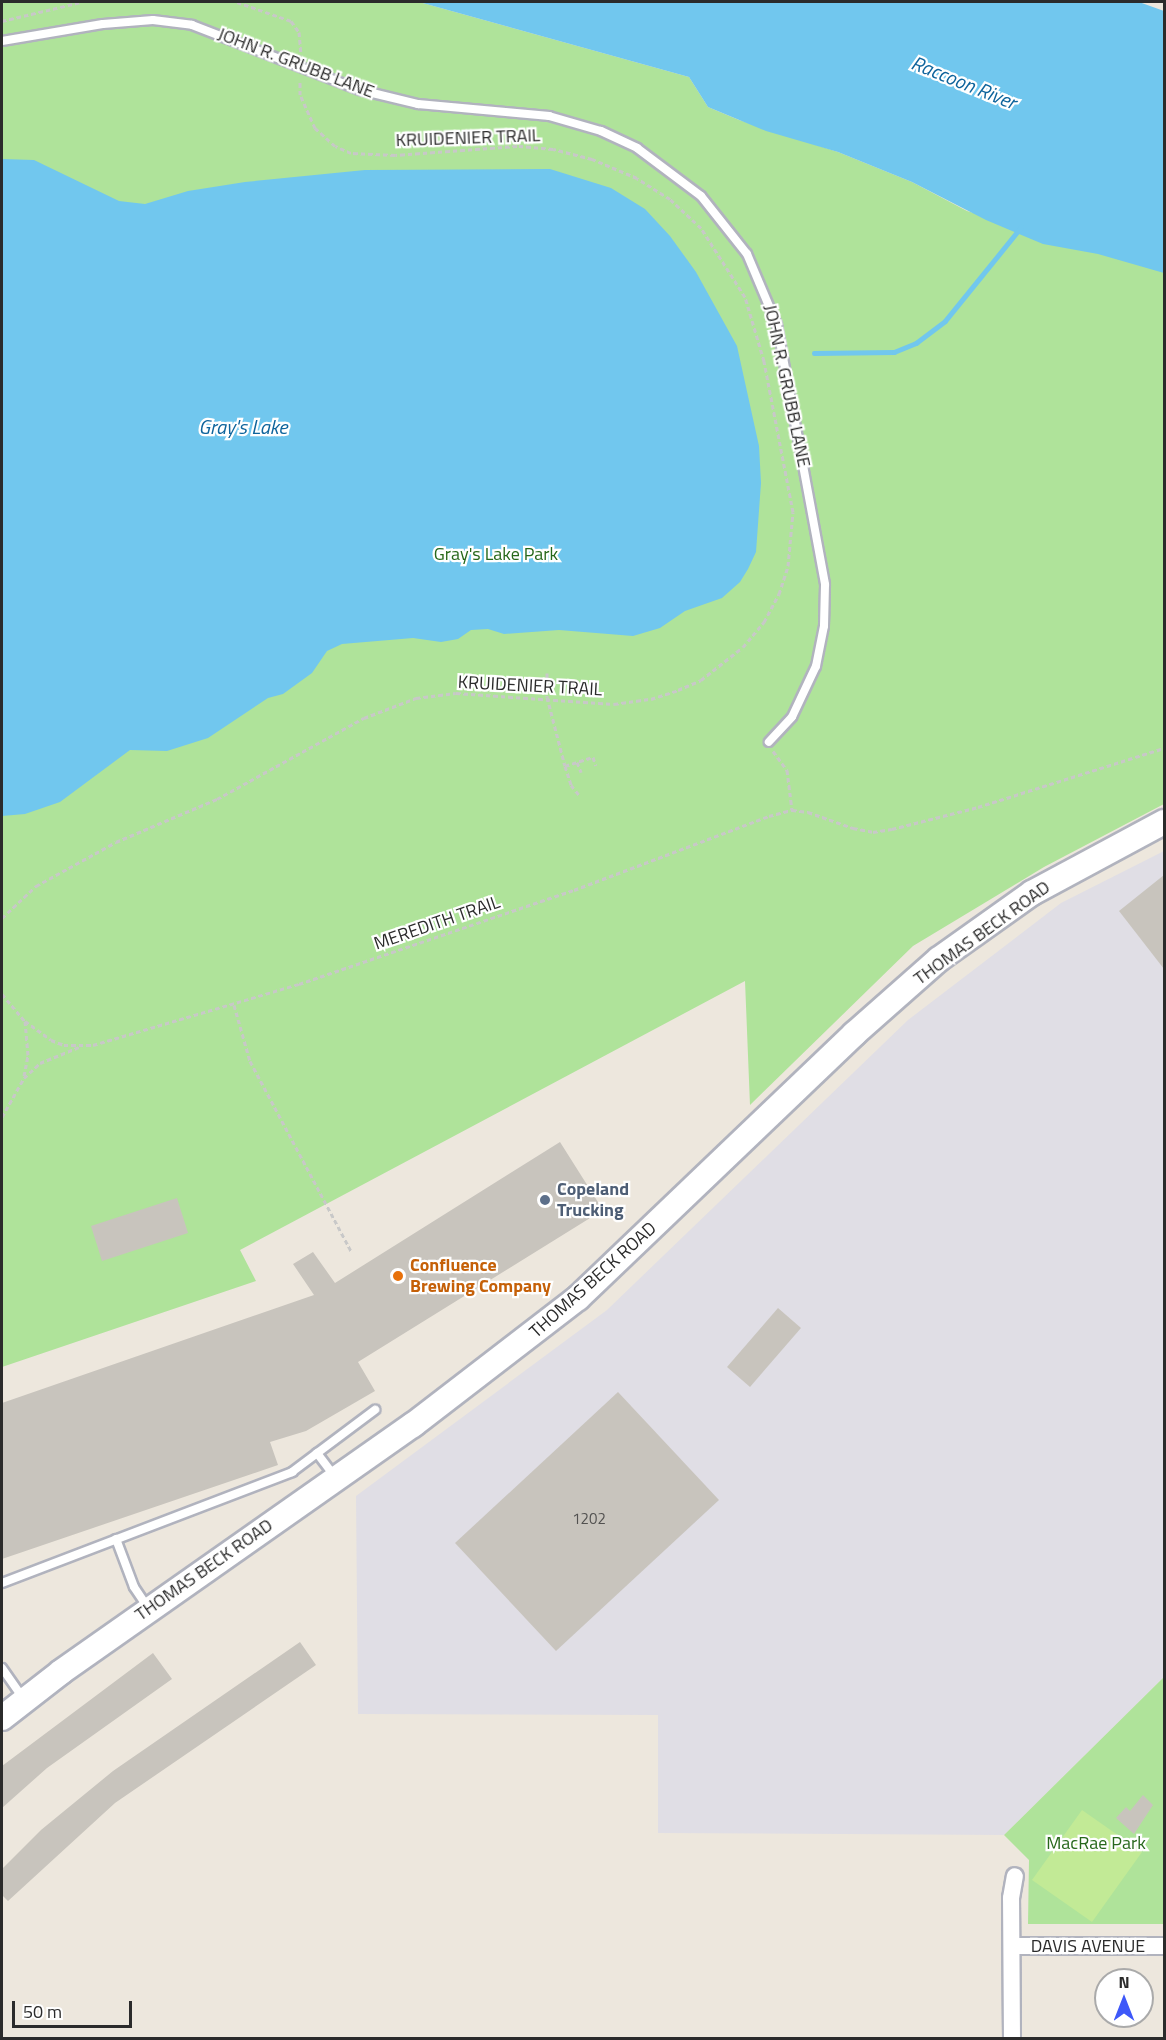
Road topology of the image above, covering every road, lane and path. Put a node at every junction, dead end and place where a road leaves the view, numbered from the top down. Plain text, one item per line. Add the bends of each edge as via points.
1 (81, 2) edge
2 (237, 2) edge
3 (2, 21) edge
4 (2, 41) edge
5 (300, 68) junction
6 (547, 673) dead end
7 (548, 701) junction
8 (769, 742) joint
9 (1164, 748) edge
10 (577, 762) junction
11 (565, 766) junction
12 (596, 766) dead end
13 (580, 772) dead end
14 (580, 796) dead end
15 (792, 810) junction
16 (1164, 822) edge
17 (2, 918) edge
18 (2, 994) edge
19 (234, 1005) junction
20 (25, 1021) junction
21 (80, 1047) junction
22 (24, 1078) junction
23 (2, 1116) edge
24 (352, 1253) dead end
25 (375, 1410) dead end
26 (317, 1453) junction
27 (336, 1478) junction
28 (116, 1539) junction
29 (2, 1583) edge
30 (149, 1609) junction
31 (2, 1668) edge
32 (24, 1701) junction
33 (2, 1718) edge
34 (1015, 1876) dead end
35 (1012, 1946) junction
36 (1164, 1946) edge
37 (1012, 2038) edge

1 - 3 path
2 - 5 path, KRUIDENIER TRAIL via 291,21 299,32
4 - 5 lane, JOHN R. GRUBB LANE via 153,20 224,35
5 - 7 path, KRUIDENIER TRAIL via 300,94 306,113 324,139 351,153 385,155 531,147 573,154 659,190 701,228 735,278 753,318 793,512 788,566 779,594 743,647 701,680 651,699 614,704
5 - 8 lane, JOHN R. GRUBB LANE via 360,90 418,104 549,116 601,131 637,148 673,173 725,223 765,290 777,325 825,585 824,626 816,666 792,717
6 - 7 path
7 - 11 path
7 - 17 path, KRUIDENIER TRAIL via 456,693 416,698 387,708 235,789 70,867 18,900
8 - 15 path via 787,770
9 - 15 path via 978,807 892,829 863,830
10 - 11 path
10 - 12 path via 593,757
10 - 13 path
11 - 14 path via 571,785
15 - 19 path, MEREDITH TRAIL via 518,909
16 - 27 main road, THOMAS BECK ROAD via 1032,893 939,959 854,1034 578,1298 478,1377
18 - 20 path, MEREDITH TRAIL
19 - 21 path, MEREDITH TRAIL
19 - 24 path via 250,1061
20 - 21 path, MEREDITH TRAIL via 51,1040
20 - 22 path via 28,1055
21 - 22 path via 40,1063
22 - 23 path
25 - 26 lane
26 - 27 lane
26 - 28 lane via 292,1472
27 - 30 main road, THOMAS BECK ROAD
28 - 29 lane
28 - 30 lane via 134,1587
30 - 32 main road, THOMAS BECK ROAD
31 - 32 lane
32 - 33 main road, THOMAS BECK ROAD
34 - 35 street
35 - 36 street, DAVIS AVENUE
35 - 37 street

